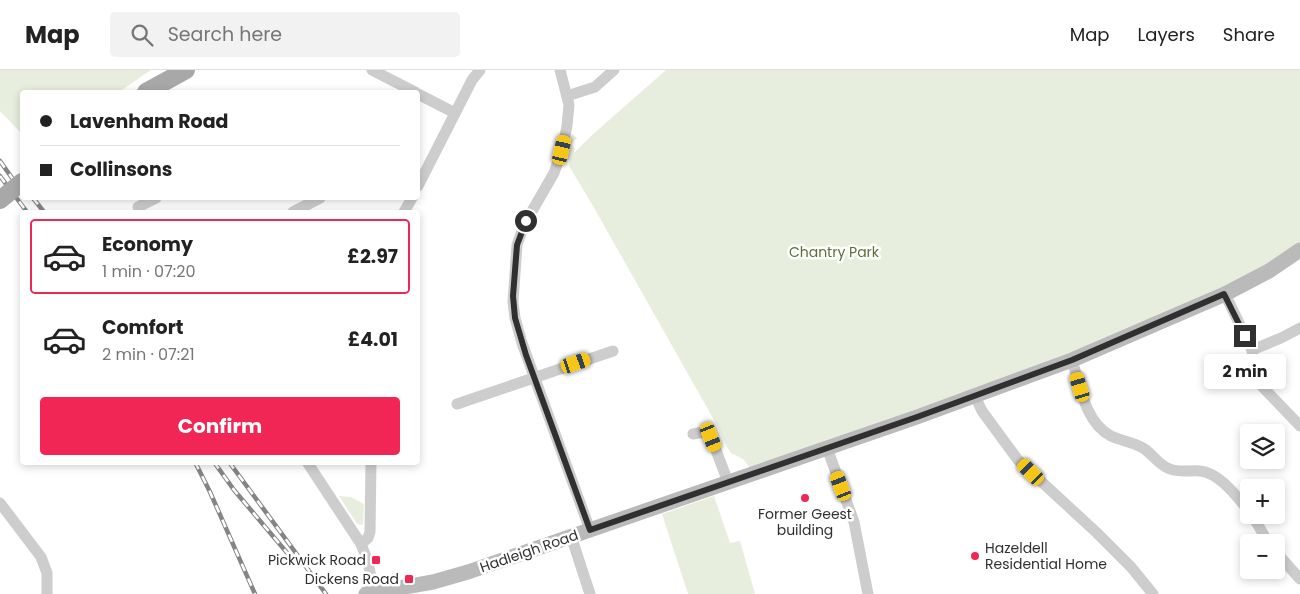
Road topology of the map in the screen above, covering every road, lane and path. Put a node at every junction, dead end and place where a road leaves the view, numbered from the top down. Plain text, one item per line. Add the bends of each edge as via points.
1 (186, 70) edge
2 (372, 70) edge
3 (480, 70) edge
4 (560, 70) edge
5 (614, 70) edge
6 (150, 90) edge
7 (410, 90) edge
8 (420, 95) edge
9 (567, 96) junction
10 (455, 114) junction
11 (420, 182) edge
12 (20, 184) edge
13 (0, 200) edge
14 (151, 200) edge
15 (316, 200) edge
16 (137, 206) edge
17 (296, 210) edge
18 (1300, 250) edge
19 (1224, 294) junction
20 (1300, 328) edge
21 (1252, 350) junction
22 (613, 351) dead end
23 (1072, 360) junction
24 (534, 378) junction
25 (975, 396) junction
26 (457, 404) dead end
27 (1300, 426) edge
28 (693, 434) dead end
29 (827, 448) junction
30 (309, 465) edge
31 (371, 465) edge
32 (728, 482) junction
33 (1240, 502) edge
34 (0, 503) edge
35 (590, 530) junction
36 (571, 536) junction
37 (361, 544) junction
38 (1285, 562) edge
39 (1300, 579) edge
40 (370, 593) edge
41 (46, 594) edge
42 (590, 594) edge
43 (868, 594) edge
44 (1154, 594) edge

1 - 6 main road
2 - 7 street
3 - 10 street
4 - 9 street
5 - 9 street via 595,87
8 - 10 street
9 - 24 street via 568,120 561,155 517,245 514,310
10 - 11 street
12 - 13 main road, bridge
14 - 16 street
15 - 17 street
18 - 19 street, Hadleigh Road via 1270,271
19 - 21 street
19 - 23 street, Hadleigh Road
20 - 21 street
21 - 27 street via 1257,380
22 - 24 street
23 - 25 street, Hadleigh Road
23 - 33 street via 1084,400 1097,425 1111,436 1141,447 1164,467 1203,471 1214,476
24 - 26 street
24 - 35 street
25 - 29 street, Hadleigh Road
25 - 44 street via 982,411 1018,460 1097,533
28 - 32 street via 704,432 711,437
29 - 32 street, Hadleigh Road
29 - 43 street via 854,522
30 - 37 street
31 - 37 street via 370,532
32 - 35 street, Hadleigh Road
34 - 41 street via 42,557 47,574
35 - 36 street, Hadleigh Road
36 - 40 street, Hadleigh Road via 452,578
36 - 42 street
37 - 40 street via 368,562
38 - 39 street

